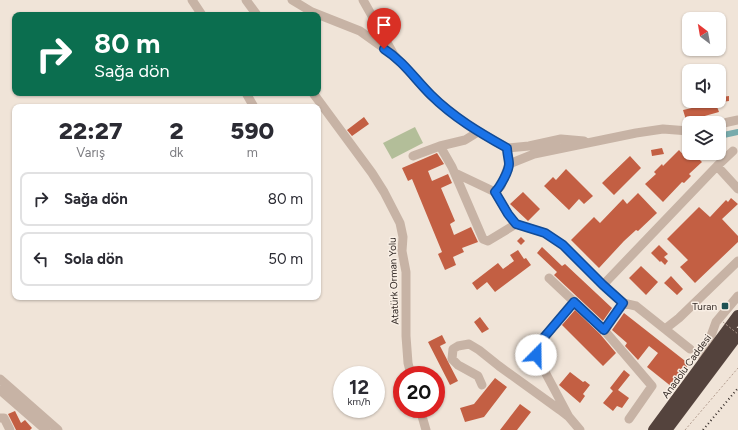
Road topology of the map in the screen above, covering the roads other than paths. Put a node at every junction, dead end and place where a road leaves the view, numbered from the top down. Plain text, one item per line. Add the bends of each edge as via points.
1 (192, 0) edge
2 (292, 0) edge
3 (363, 0) edge
4 (247, 1) edge
5 (200, 12) edge
6 (254, 12) edge
7 (312, 12) edge
8 (321, 16) edge
9 (395, 56) junction
10 (315, 96) edge
11 (738, 120) edge
12 (726, 123) edge
13 (682, 130) edge
14 (478, 132) junction
15 (594, 141) junction
16 (440, 146) junction
17 (507, 148) junction
18 (733, 150) dead end
19 (413, 156) dead end
20 (509, 164) junction
21 (717, 166) junction
22 (455, 173) junction
23 (738, 189) edge
24 (495, 192) junction
25 (516, 224) junction
26 (738, 261) edge
27 (549, 278) dead end
28 (603, 285) junction
29 (738, 296) edge
30 (574, 302) junction
31 (623, 303) junction
32 (738, 316) edge
33 (665, 329) junction
34 (604, 330) junction
35 (738, 334) edge
36 (690, 349) dead end
37 (409, 366) edge
38 (694, 376) junction
39 (0, 379) edge
40 (482, 385) dead end
41 (0, 390) edge
42 (568, 417) junction
43 (0, 418) edge
44 (423, 418) edge
45 (629, 419) dead end
46 (10, 430) edge
47 (46, 430) edge
48 (58, 430) edge
49 (426, 430) edge
50 (580, 430) edge
51 (654, 430) edge
52 (666, 430) edge

1 - 5 street
2 - 7 street
3 - 9 street
4 - 6 street
8 - 9 street via 360,31
9 - 14 street via 432,96
10 - 37 street, Atatürk Orman Yolu via 372,173 400,223 406,272
11 - 12 street
13 - 15 street via 664,129
14 - 16 street via 465,140
14 - 17 street
15 - 17 street via 561,139
15 - 20 street via 534,154
16 - 19 street
16 - 22 street
17 - 20 street
18 - 21 street
20 - 24 street via 501,186
21 - 23 street
21 - 28 street
22 - 24 street
22 - 25 street via 483,239 488,241
24 - 25 street
25 - 28 street via 545,233 563,245
26 - 33 street via 680,318
27 - 30 street
28 - 31 street
29 - 38 street via 716,322 706,353
30 - 34 street
30 - 42 street via 536,348 536,355
31 - 33 street via 636,306
31 - 34 street
32 - 38 highway, Anadolu Caddesi
33 - 36 street
34 - 45 street via 652,386
35 - 52 highway
38 - 51 highway, Anadolu Caddesi
39 - 48 street
40 - 42 street via 478,376 452,360 452,349 469,344
41 - 47 street
42 - 50 street
43 - 46 street via 4,418
44 - 49 street

